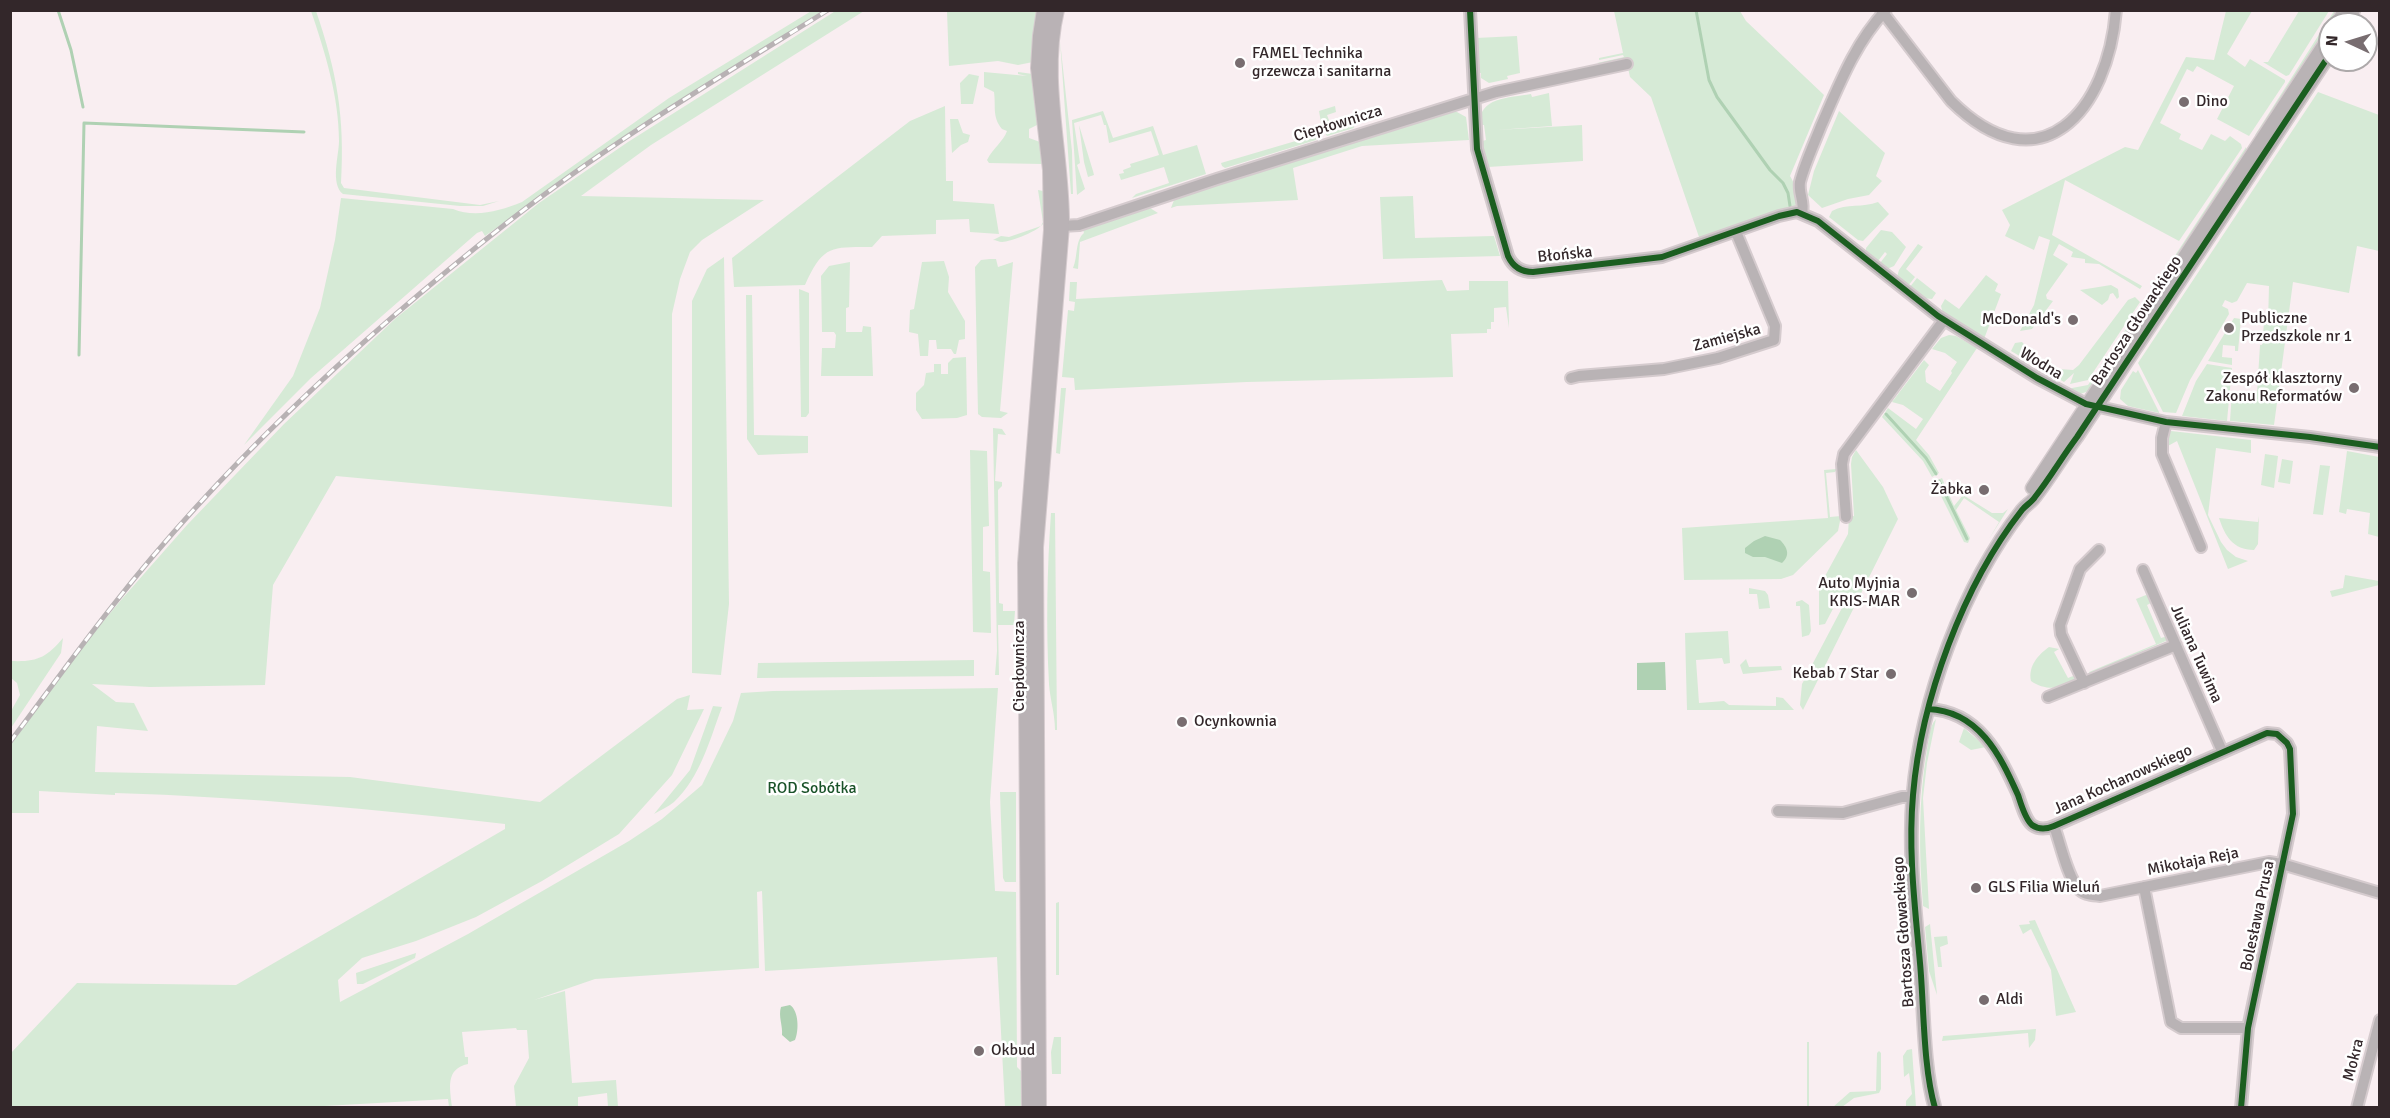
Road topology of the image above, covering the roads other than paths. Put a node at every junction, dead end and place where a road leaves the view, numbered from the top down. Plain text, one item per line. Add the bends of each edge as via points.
1 (1044, 10) edge
2 (1057, 10) edge
3 (1470, 10) edge
4 (2116, 10) edge
5 (1883, 12) edge
6 (2318, 54) edge
7 (1627, 64) dead end
8 (2318, 72) edge
9 (1474, 100) junction
10 (1802, 213) junction
11 (1057, 222) junction
12 (1736, 232) junction
13 (1944, 320) junction
14 (1571, 378) dead end
15 (2091, 406) junction
16 (2166, 422) junction
17 (2379, 447) edge
18 (1846, 517) dead end
19 (2201, 547) dead end
20 (2099, 550) dead end
21 (2143, 570) dead end
22 (2176, 645) junction
23 (2084, 683) junction
24 (2048, 697) dead end
25 (1928, 709) junction
26 (2277, 734) joint
27 (2222, 751) junction
28 (1912, 797) junction
29 (1778, 811) dead end
30 (2054, 826) junction
31 (2282, 864) junction
32 (2144, 887) junction
33 (2379, 893) edge
34 (2379, 1020) edge
35 (2248, 1028) junction
36 (1932, 1104) edge
37 (1029, 1107) edge
38 (1039, 1107) edge
39 (2241, 1107) edge
40 (2357, 1107) edge

1 - 11 main road, Ciepłownicza via 1038,68
2 - 11 main road, Ciepłownicza via 1051,67 1061,174
3 - 9 street, Błońska
4 - 5 street via 2106,64 2086,106 2067,126 2027,138 1994,131 1962,112
5 - 10 street via 1854,54 1811,150 1800,184
6 - 15 street, Bartosza Głowackiego
7 - 9 street, Ciepłownicza via 1511,88
8 - 15 street, Bartosza Głowackiego
9 - 11 street, Ciepłownicza via 1079,225
9 - 12 street, Błońska via 1481,163 1508,256 1521,270 1544,272 1656,259
10 - 12 street, Błońska via 1787,213
10 - 13 street, Wodna via 1833,231
11 - 37 main road, Ciepłownicza via 1051,241 1025,563
11 - 38 main road, Ciepłownicza via 1036,547
12 - 14 street, Zamiejska via 1775,326 1774,340 1727,356 1664,369
13 - 15 street, Wodna via 2037,378
13 - 18 street via 1844,454
15 - 16 street, Wodna
15 - 25 street, Bartosza Głowackiego via 2034,499 1985,568 1947,649
16 - 17 street, Wodna
16 - 19 street via 2162,454
20 - 23 street via 2080,569 2060,625
21 - 22 street, Juliana Tuwima
22 - 23 street
22 - 27 street, Juliana Tuwima
23 - 24 street
25 - 28 street, Bartosza Głowackiego
25 - 30 street, Jana Kochanowskiego via 1955,716 1982,733 2004,766 2029,821 2039,828
26 - 27 street, Jana Kochanowskiego via 2267,733
26 - 31 street, Bolesława Prusa via 2287,743 2292,758 2293,814
27 - 30 street, Jana Kochanowskiego
28 - 29 street via 1843,813
28 - 36 street, Bartosza Głowackiego via 1912,865
30 - 32 street, Mikołaja Reja via 2073,880 2084,894 2100,896
31 - 32 street, Mikołaja Reja via 2269,862
31 - 33 street, Mikołaja Reja
31 - 35 street, Bolesława Prusa
32 - 35 street via 2171,1022 2181,1028
34 - 40 street, Mokra
35 - 39 street, Bolesława Prusa

